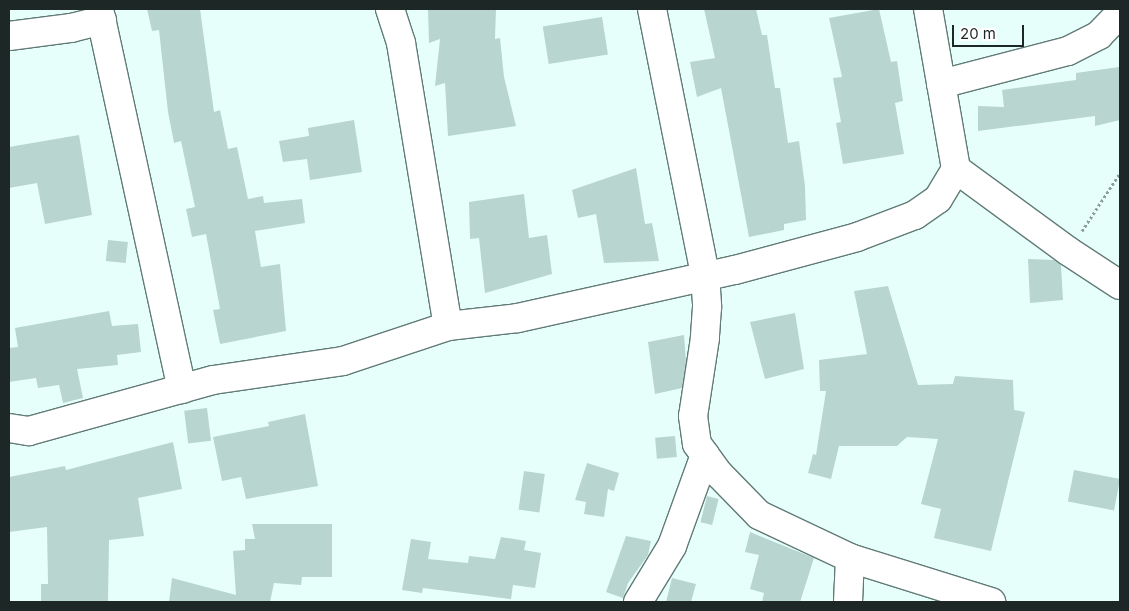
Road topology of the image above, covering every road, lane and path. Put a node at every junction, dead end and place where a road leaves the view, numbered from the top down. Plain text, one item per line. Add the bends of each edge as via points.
1 (390, 9) edge
2 (652, 9) edge
3 (928, 9) edge
4 (1120, 13) edge
5 (100, 14) edge
6 (9, 36) edge
7 (941, 84) junction
8 (956, 169) junction
9 (1120, 173) edge
10 (1068, 251) junction
11 (705, 275) junction
12 (1120, 285) edge
13 (448, 326) junction
14 (182, 389) junction
15 (9, 428) edge
16 (706, 456) junction
17 (850, 558) junction
18 (638, 602) edge
19 (848, 602) edge
20 (991, 602) edge

1 - 13 street via 401,43
2 - 11 street
3 - 7 street
4 - 7 street via 1099,35 1068,51
5 - 6 street via 71,28
5 - 14 street
7 - 8 street
8 - 10 street
8 - 11 street via 938,199 899,221 857,238
9 - 10 path
10 - 12 street
11 - 13 street via 518,318
11 - 16 street via 708,307 693,416 697,444
13 - 14 street via 343,361 214,380
14 - 15 street via 29,431
16 - 17 street via 759,515
16 - 18 street via 672,546
17 - 19 street
17 - 20 street

